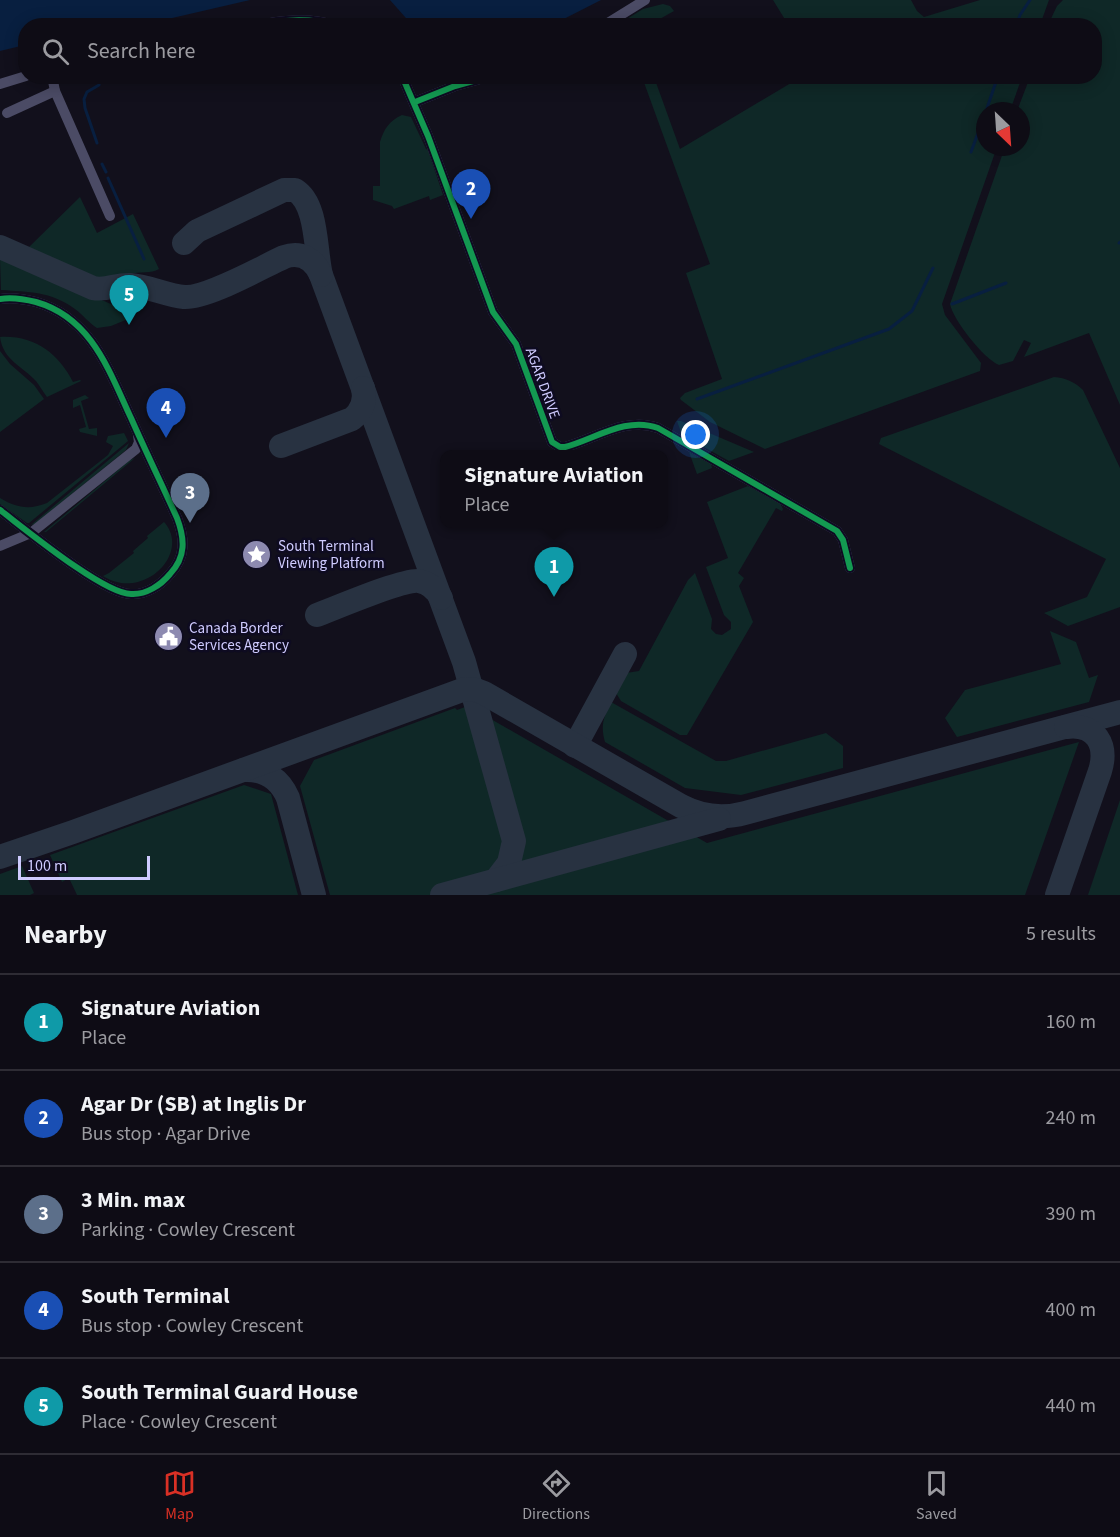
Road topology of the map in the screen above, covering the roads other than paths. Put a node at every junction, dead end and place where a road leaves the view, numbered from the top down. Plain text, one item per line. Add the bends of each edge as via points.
1 (645, 0) edge
2 (616, 18) edge
3 (18, 78) edge
4 (0, 84) edge
5 (54, 84) edge
6 (406, 84) edge
7 (462, 84) edge
8 (55, 91) junction
9 (415, 102) junction
10 (7, 113) dead end
11 (110, 216) dead end
12 (0, 299) edge
13 (137, 432) junction
14 (0, 510) edge
15 (32, 533) junction
16 (0, 546) edge
17 (850, 568) dead end

1 - 2 street
3 - 4 street
5 - 8 street
6 - 9 street, AGAR DRIVE
7 - 9 street
8 - 10 street
8 - 11 street
9 - 17 street, AGAR DRIVE via 493,312 516,344 552,442 565,447 630,424 658,428 837,531
12 - 13 street via 18,298 43,304 77,323 98,349
13 - 15 street via 136,449
13 - 15 street via 182,533 181,556 168,576 142,593 117,591 98,582
14 - 15 street
15 - 16 street

